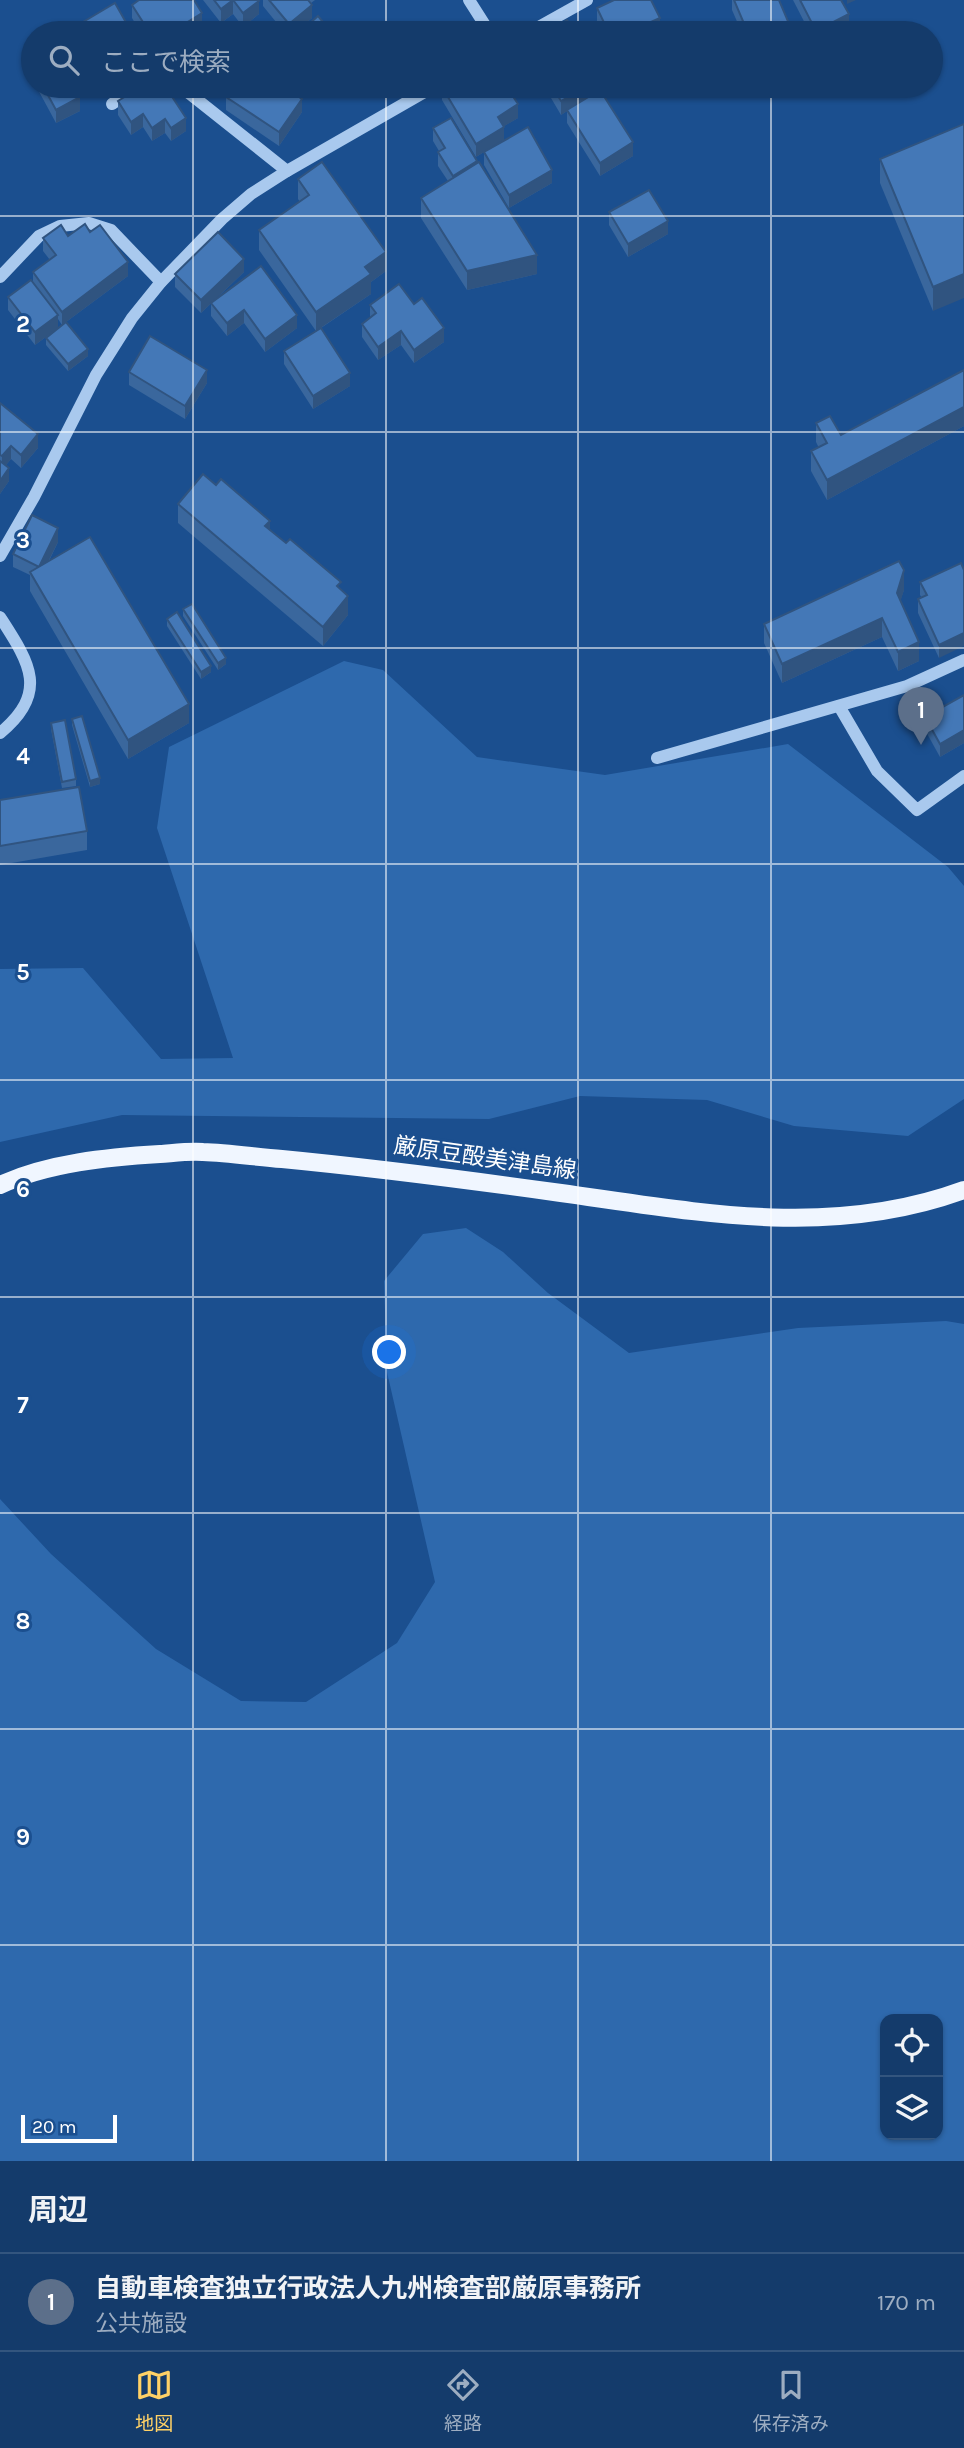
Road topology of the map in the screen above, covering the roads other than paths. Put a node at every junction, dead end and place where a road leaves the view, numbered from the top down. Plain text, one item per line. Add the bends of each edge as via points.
1 (469, 0) edge
2 (587, 0) edge
3 (482, 21) edge
4 (549, 21) edge
5 (121, 98) edge
6 (195, 98) edge
7 (414, 98) edge
8 (112, 104) dead end
9 (287, 171) junction
10 (0, 276) edge
11 (160, 282) junction
12 (0, 556) edge
13 (0, 617) edge
14 (964, 660) edge
15 (839, 706) junction
16 (0, 733) edge
17 (657, 758) dead end
18 (964, 776) edge
19 (0, 1185) edge
20 (964, 1190) edge

1 - 3 street
2 - 4 street
5 - 8 street
6 - 9 street
7 - 9 street
9 - 11 street via 222,219
10 - 11 street via 38,236 60,226 89,223 111,230
11 - 12 street via 96,375
13 - 16 street via 25,657 32,686 16,720
14 - 15 street via 907,686
15 - 17 street
15 - 18 street via 877,772 917,810
19 - 20 main road, 厳原豆酘美津島線 via 66,1166 201,1152 373,1168 773,1219 835,1218 901,1209

